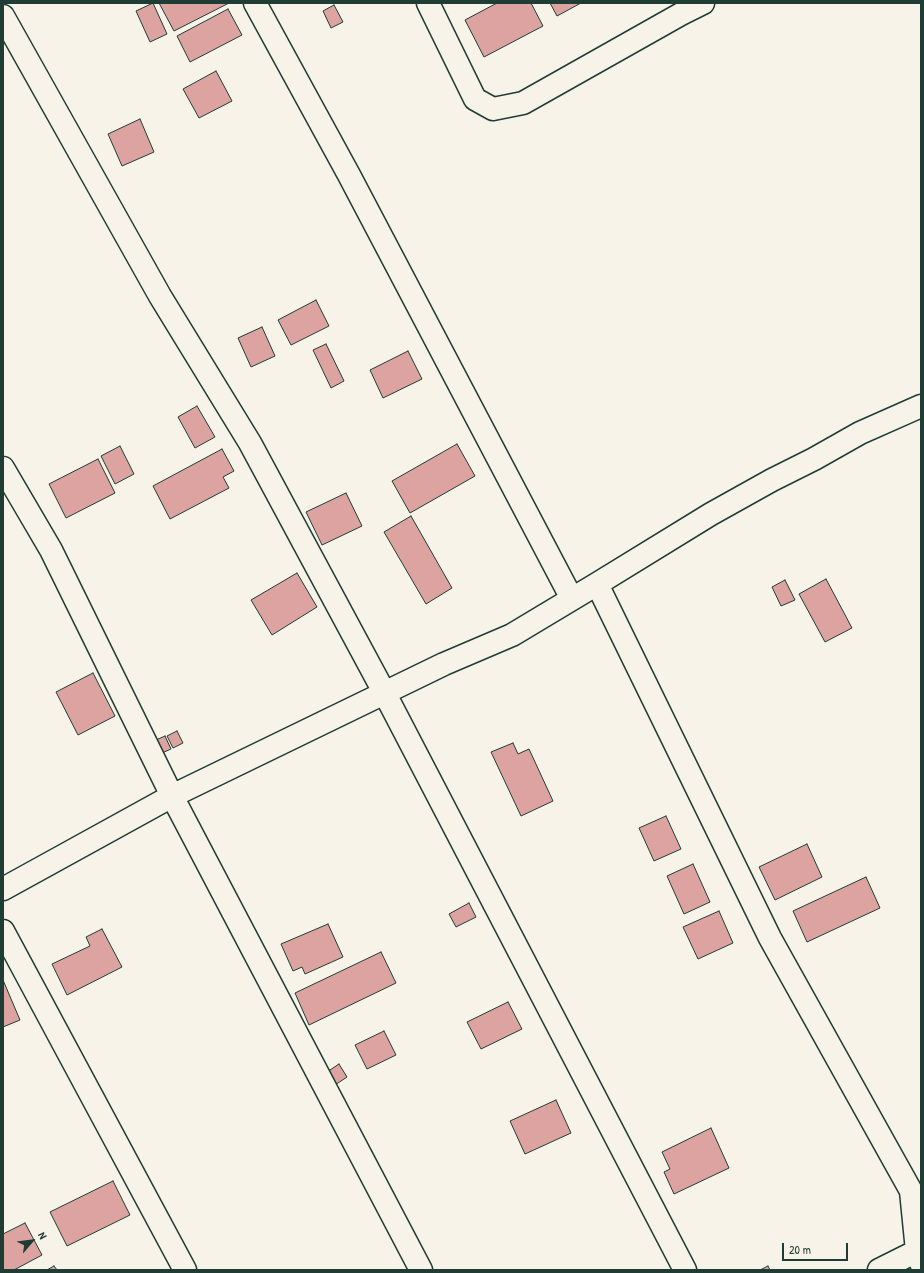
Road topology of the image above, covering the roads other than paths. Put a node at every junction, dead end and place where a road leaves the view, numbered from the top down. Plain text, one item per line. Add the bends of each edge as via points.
1 (255, 3) edge
2 (428, 3) edge
3 (703, 3) edge
4 (3, 16) edge
5 (921, 406) edge
6 (3, 468) edge
7 (3, 482) edge
8 (18, 514) dead end
9 (598, 584) junction
10 (572, 599) junction
11 (384, 692) junction
12 (172, 796) junction
13 (3, 889) edge
14 (3, 930) edge
15 (919, 1257) edge
16 (185, 1270) edge
17 (421, 1270) edge
18 (685, 1270) edge
19 (879, 1270) edge

1 - 10 street via 350,175
2 - 3 street via 475,99 493,109 523,103
4 - 11 street via 160,296 250,443
5 - 9 street via 860,433 772,480 711,514
6 - 12 street via 51,550
7 - 8 street
9 - 10 street
9 - 15 street via 770,938 911,1191
10 - 11 street via 512,635
11 - 12 street
11 - 18 street
12 - 13 street
12 - 17 street
14 - 16 street
15 - 19 street

